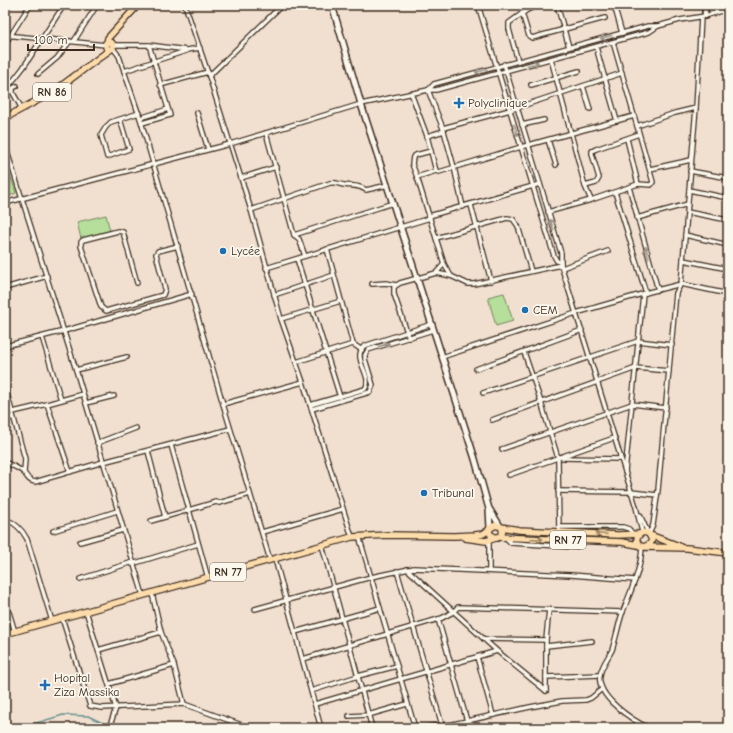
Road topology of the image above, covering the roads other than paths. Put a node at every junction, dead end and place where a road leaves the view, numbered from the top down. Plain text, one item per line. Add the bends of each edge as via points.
1 (30, 5) edge
2 (64, 5) edge
3 (97, 5) edge
4 (138, 5) edge
5 (185, 5) edge
6 (282, 5) edge
7 (332, 5) edge
8 (478, 5) edge
9 (539, 5) edge
10 (557, 5) edge
11 (614, 5) edge
12 (705, 5) edge
13 (728, 9) edge
14 (522, 13) junction
15 (703, 17) junction
16 (605, 18) dead end
17 (658, 26) junction
18 (564, 29) junction
19 (622, 33) junction
20 (5, 34) edge
21 (11, 35) junction
22 (42, 38) junction
23 (72, 41) junction
24 (613, 42) junction
25 (5, 44) edge
26 (149, 45) junction
27 (109, 46) junction
28 (596, 46) junction
29 (570, 47) junction
30 (200, 48) junction
31 (187, 50) junction
32 (551, 59) junction
33 (154, 61) junction
34 (518, 61) junction
35 (504, 64) junction
36 (497, 66) junction
37 (579, 70) dead end
38 (124, 71) junction
39 (506, 71) junction
40 (499, 73) junction
41 (622, 73) junction
42 (38, 74) dead end
43 (209, 74) junction
44 (556, 77) junction
45 (606, 78) junction
46 (160, 84) junction
47 (531, 85) dead end
48 (17, 86) dead end
49 (583, 86) junction
50 (428, 90) junction
51 (5, 91) edge
52 (411, 93) junction
53 (561, 93) junction
54 (362, 104) junction
55 (516, 108) junction
56 (696, 108) junction
57 (22, 109) junction
58 (590, 109) dead end
59 (168, 110) junction
60 (510, 110) junction
61 (197, 112) dead end
62 (139, 113) junction
63 (634, 116) junction
64 (5, 118) edge
65 (140, 118) junction
66 (120, 119) junction
67 (544, 120) dead end
68 (617, 121) junction
69 (142, 122) junction
70 (522, 125) junction
71 (637, 126) junction
72 (443, 129) junction
73 (266, 133) junction
74 (571, 134) junction
75 (640, 134) junction
76 (427, 136) junction
77 (627, 139) junction
78 (548, 140) junction
79 (230, 144) junction
80 (5, 145) edge
81 (528, 145) junction
82 (522, 147) junction
83 (208, 149) junction
84 (431, 151) junction
85 (691, 160) junction
86 (153, 164) junction
87 (556, 165) dead end
88 (454, 167) junction
89 (276, 168) junction
90 (650, 169) junction
91 (436, 171) junction
92 (690, 171) junction
93 (417, 177) junction
94 (241, 178) junction
95 (728, 178) edge
96 (540, 184) junction
97 (638, 184) junction
98 (388, 185) junction
99 (533, 186) junction
100 (585, 186) junction
101 (629, 188) junction
102 (689, 190) junction
103 (615, 192) junction
104 (23, 198) junction
105 (728, 198) edge
106 (284, 200) junction
107 (591, 200) junction
108 (5, 203) edge
109 (393, 203) junction
110 (688, 204) junction
111 (472, 205) junction
112 (463, 207) junction
113 (251, 210) junction
114 (548, 212) junction
115 (687, 212) junction
116 (429, 217) junction
117 (637, 218) junction
118 (728, 220) edge
119 (400, 227) junction
120 (476, 227) junction
121 (294, 235) junction
122 (685, 235) junction
123 (436, 238) junction
124 (728, 244) edge
125 (178, 246) junction
126 (327, 250) junction
127 (608, 251) dead end
128 (305, 256) junction
129 (297, 258) junction
130 (683, 260) junction
131 (444, 264) junction
132 (561, 265) junction
133 (266, 268) junction
134 (728, 269) edge
135 (531, 271) junction
136 (436, 273) junction
137 (334, 275) junction
138 (47, 276) junction
139 (451, 276) junction
140 (416, 278) junction
141 (491, 281) junction
142 (137, 283) dead end
143 (305, 284) junction
144 (372, 284) dead end
145 (681, 284) junction
146 (396, 285) junction
147 (5, 288) edge
148 (658, 290) junction
149 (645, 293) junction
150 (192, 294) junction
151 (728, 294) edge
152 (274, 295) junction
153 (342, 300) junction
154 (312, 309) junction
155 (576, 313) junction
156 (281, 319) junction
157 (432, 324) junction
158 (433, 330) junction
159 (582, 330) junction
160 (64, 331) junction
161 (407, 332) junction
162 (42, 337) junction
163 (409, 338) junction
164 (638, 341) junction
165 (353, 344) junction
166 (672, 345) junction
167 (5, 346) edge
168 (361, 350) junction
169 (524, 352) junction
170 (326, 353) junction
171 (366, 353) junction
172 (127, 356) dead end
173 (442, 357) junction
174 (590, 357) junction
175 (296, 362) junction
176 (636, 368) junction
177 (476, 369) dead end
178 (76, 370) junction
179 (669, 371) junction
180 (533, 376) junction
181 (303, 382) junction
182 (597, 382) junction
183 (5, 386) edge
184 (483, 393) dead end
185 (83, 394) junction
186 (114, 396) dead end
187 (340, 397) junction
188 (61, 400) junction
189 (541, 402) junction
190 (47, 404) junction
191 (86, 404) junction
192 (223, 404) junction
193 (632, 404) junction
194 (311, 407) junction
195 (666, 408) junction
196 (13, 412) junction
197 (606, 413) junction
198 (13, 417) junction
199 (5, 420) edge
200 (492, 420) dead end
201 (136, 428) dead end
202 (230, 429) junction
203 (550, 432) junction
204 (614, 438) junction
205 (97, 443) junction
206 (171, 445) junction
207 (502, 448) dead end
208 (148, 451) junction
209 (558, 458) junction
210 (620, 459) junction
211 (5, 462) edge
212 (103, 462) junction
213 (24, 472) junction
214 (70, 472) junction
215 (625, 474) junction
216 (509, 475) dead end
217 (558, 491) junction
218 (631, 492) junction
219 (250, 494) junction
220 (657, 495) junction
221 (636, 507) junction
222 (343, 509) junction
223 (489, 509) junction
224 (189, 510) junction
225 (117, 511) junction
226 (165, 517) junction
227 (5, 519) edge
228 (151, 521) dead end
229 (500, 527) junction
230 (490, 529) junction
231 (559, 529) junction
232 (123, 530) junction
233 (53, 531) dead end
234 (262, 532) junction
235 (638, 533) junction
236 (649, 534) junction
237 (352, 536) junction
238 (359, 536) junction
239 (454, 536) junction
240 (497, 538) junction
241 (488, 541) junction
242 (80, 542) dead end
243 (198, 544) junction
244 (322, 545) junction
245 (642, 546) junction
246 (687, 548) junction
247 (728, 553) edge
248 (273, 559) junction
249 (132, 563) junction
250 (407, 569) junction
251 (397, 570) junction
252 (488, 571) junction
253 (371, 577) junction
254 (208, 578) junction
255 (80, 579) dead end
256 (635, 580) junction
257 (334, 587) junction
258 (152, 593) junction
259 (143, 595) junction
260 (5, 599) edge
261 (287, 600) junction
262 (380, 608) junction
263 (255, 609) dead end
264 (549, 609) junction
265 (86, 611) junction
266 (453, 612) junction
267 (623, 612) junction
268 (62, 618) junction
269 (438, 619) junction
270 (342, 620) junction
271 (52, 621) junction
272 (413, 627) junction
273 (15, 632) junction
274 (161, 632) junction
275 (295, 632) junction
276 (5, 634) edge
277 (388, 634) junction
278 (484, 639) junction
279 (546, 640) junction
280 (592, 641) dead end
281 (349, 645) junction
282 (546, 646) junction
283 (98, 650) junction
284 (497, 651) junction
285 (477, 657) junction
286 (303, 659) junction
287 (452, 664) junction
288 (174, 665) junction
289 (397, 666) junction
290 (427, 671) junction
291 (600, 675) junction
292 (358, 676) junction
293 (546, 677) junction
294 (400, 679) junction
295 (109, 684) junction
296 (602, 689) junction
297 (362, 690) junction
298 (311, 691) junction
299 (184, 704) junction
300 (315, 704) junction
301 (408, 704) junction
302 (116, 708) junction
303 (368, 715) junction
304 (493, 715) junction
305 (348, 716) dead end
306 (467, 721) junction
307 (442, 725) junction
308 (110, 728) edge
309 (250, 728) edge
310 (321, 728) edge
311 (372, 728) edge
312 (416, 728) edge
313 (649, 728) edge

1 - 21 street
2 - 22 street
3 - 23 street
4 - 27 main road, RN 86 via 116,30
5 - 30 street
6 - 43 street
7 - 54 main road
8 - 36 street
9 - 14 street
10 - 18 street
11 - 19 street
12 - 15 street
13 - 15 street
14 - 18 street via 529,36 532,38
14 - 34 street via 509,23
15 - 17 street
15 - 56 street
16 - 18 street
17 - 19 street via 650,25
17 - 24 street via 649,32
18 - 29 street
19 -> 29 street
20 - 21 street
21 - 22 street
21 - 25 street
22 - 23 street
22 - 51 street
23 - 27 street
23 - 42 street
24 - 28 street
24 - 41 street
26 - 27 street
26 - 31 street
26 - 33 street
27 - 38 street via 118,54
27 - 57 main road, RN 86 via 95,61 53,92
28 - 32 street
28 - 45 street
29 - 34 street
30 - 31 street
30 - 43 street
31 - 33 street
39 -> 32 street
32 - 44 street
33 - 38 street
33 - 46 street
34 - 35 street
35 - 36 street
35 - 39 street
36 - 40 street
36 -> 50 street via 434,84
37 - 44 street
38 - 62 street
39 - 40 street
39 - 55 street
40 - 50 street
40 - 60 street
41 - 45 street
41 - 63 street
43 - 46 street
43 - 79 street
44 - 47 street
44 - 53 street
45 - 49 street
45 - 68 street
46 - 59 street
48 - 57 street via 13,88 13,93
49 - 53 street
49 - 58 street
50 - 52 street
50 - 72 street
52 - 54 street
52 - 76 street
53 - 55 street
53 - 74 street
54 - 73 street
54 - 98 main road
55 - 60 street
55 - 70 street
56 - 71 street
56 - 85 street
57 - 64 main road, RN 86
59 - 65 street
59 - 69 street via 170,115
60 - 72 street
60 -> 82 street
61 - 83 street
62 - 65 street
62 - 66 street
63 - 68 street
63 - 71 street
65 - 69 street
66 - 66 street via 111,122 101,135 107,157 129,149
67 - 70 street
68 - 74 street
69 - 86 street
70 - 81 street
71 - 75 street
72 - 76 street
72 - 88 street
73 - 79 street
73 - 89 street
74 - 78 street
74 - 100 street
75 - 77 street
75 - 90 street
76 - 84 street
77 - 97 street
77 - 100 street via 592,151 599,178 596,183
78 - 81 street
78 - 87 street
79 - 83 street
79 - 94 street
80 - 104 street
81 - 82 street
81 - 96 street
82 - 88 street
82 - 99 street
83 - 86 street
84 - 91 street
84 - 93 street via 413,158 412,164
85 - 90 street
85 - 92 street
86 - 104 street
86 - 125 street
88 - 91 street
88 - 112 street
89 - 94 street
89 - 106 street
90 - 97 street via 653,182 651,185
91 - 93 street
92 - 95 street
92 - 102 street
93 - 116 street
94 - 113 street
96 - 99 street
96 - 114 street
97 - 101 street
98 - 106 street via 366,190 358,185 330,183
98 - 109 main road
99 - 111 street
99 - 132 street via 554,256
100 - 107 street
101 - 103 street
101 - 117 street
102 - 105 street
102 - 110 street
103 - 107 street
103 - 149 street
104 - 108 street
104 - 138 street
106 - 113 street
106 - 121 street
107 - 114 street
109 - 119 main road
109 - 121 street
110 - 115 street
110 - 117 street
111 - 112 street
111 - 120 street
112 - 116 street
113 - 133 street
132 -> 114 street via 561,256
115 - 118 street
115 - 122 street
116 - 119 street
116 - 123 street
148 -> 117 street
119 - 126 street
119 - 140 main road
120 - 123 street
120 - 135 street via 507,218 515,221
120 - 141 street
121 - 128 street via 299,239
122 - 124 street
122 - 130 street
123 - 131 street
125 - 142 street via 158,251 156,254 165,289 163,295 106,311 101,307 81,242 118,231 123,232
125 - 150 street
126 - 128 street
126 - 137 street
127 - 132 street
128 - 129 street
129 - 133 street
129 - 143 street
130 - 134 street
130 - 145 street
131 - 136 street
131 - 139 street
132 - 135 street
132 - 155 street
133 - 152 street
135 - 141 street
136 - 139 street
136 - 140 street
137 - 143 street
137 - 153 street
138 - 147 street
138 - 160 street
139 - 141 street via 468,284
140 - 146 street
140 - 157 main road
143 - 152 street
143 - 154 street
144 - 146 street via 382,282
145 - 148 street
145 - 151 street
145 - 166 street via 676,293
146 - 161 street via 394,292
148 - 149 street
149 - 155 street
149 - 164 street
150 - 160 street
150 - 192 street
152 - 156 street
153 - 154 street
153 - 165 street
154 - 156 street
154 - 170 street
155 - 159 street
155 - 173 street
156 - 175 street
157 - 158 main road
157 - 161 street
158 - 163 street
158 - 173 main road
159 - 169 street
159 - 174 street
160 - 162 street
160 - 178 street
161 - 163 street
161 - 168 street via 366,345
162 - 167 street
162 - 188 street
171 -> 163 street
164 - 166 street
164 - 174 street
164 - 176 street
165 - 168 street
165 - 170 street
166 - 179 street
168 - 171 street
168 - 187 street via 366,387
169 - 177 street
169 - 180 street
170 - 175 street
170 - 187 street
171 - 194 street via 365,359 373,385 370,392
172 - 178 street
173 - 223 main road
174 - 180 street
174 - 182 street
175 - 181 street
176 - 179 street
176 - 182 street
176 - 193 street
178 - 185 street
179 - 195 street
180 - 184 street
180 - 189 street
181 - 192 street
181 - 194 street
182 - 189 street
182 - 197 street
183 - 196 street
185 - 188 street
185 - 191 street
186 - 191 street
187 - 194 street
188 - 190 street
189 - 200 street
189 - 203 street
190 - 196 street
190 - 214 street
191 - 205 street
192 - 202 street
193 - 195 street
193 - 197 street
193 - 215 street
194 - 222 street
195 - 220 street
196 - 198 street
197 - 203 street
197 - 204 street
198 - 199 street
198 - 213 street via 25,459
201 - 205 street
202 - 206 street
202 - 219 street
203 - 207 street
203 - 209 street
204 - 209 street
204 - 210 street
205 - 212 street
206 - 208 street
206 - 224 street
208 - 212 street
208 - 226 street
209 - 210 street
209 - 216 street
209 - 217 street
210 - 215 street
211 - 213 street
212 - 214 street
212 - 225 street
213 - 214 street via 31,482
215 - 218 street
217 - 218 street
217 - 231 street
218 - 220 street
218 - 221 street
219 - 224 street
219 - 234 street
220 - 236 street via 653,525
221 - 235 street
221 - 236 street
222 - 234 street
222 - 237 street
223 - 229 main road
223 - 230 main road
224 - 226 street
224 - 243 street
225 - 232 street
225 - 233 street
226 - 228 street
227 - 271 street via 24,531
229 - 230 main road via 494,525
229 - 231 main road, RN 77 via 519,530
229 - 240 main road via 502,534
230 - 239 main road, RN 77 via 478,535
230 - 240 main road via 491,535
231 - 235 main road, RN 77
232 - 242 street
232 - 249 street
234 - 248 street
235 - 236 main road, RN 77
235 - 245 main road via 637,540
236 - 245 main road via 651,542 648,546
236 - 246 main road, RN 77
237 - 238 main road, RN 77
237 - 244 main road, RN 77
238 - 239 main road, RN 77
238 - 253 street
239 - 241 main road, RN 77
240 - 241 main road, RN 77
240 - 245 main road, RN 77 via 626,542
241 - 252 street
243 - 249 street
243 - 254 street
244 - 248 main road, RN 77
244 - 257 street
245 - 246 main road, RN 77
245 - 256 street via 641,561
246 - 247 main road, RN 77
248 - 254 main road, RN 77
248 - 261 street
249 - 255 street
249 - 259 street
250 - 251 street
250 - 252 street
250 - 266 street
251 - 253 street
251 - 272 street
252 - 256 street
253 - 257 street
253 - 262 street
254 - 258 main road, RN 77
256 - 267 street
257 - 261 street
257 - 270 street
258 - 259 main road, RN 77
258 - 274 street
259 - 265 main road, RN 77
260 - 273 street
261 - 263 street
261 - 275 street
262 - 270 street
262 - 277 street
264 - 266 street via 458,607
264 - 267 street
264 - 279 street
265 - 268 main road, RN 77
265 - 283 street
266 - 269 street
266 - 278 street
267 - 291 street via 612,650
268 - 271 main road, RN 77
268 - 302 street via 90,706
269 - 272 street
269 - 287 street
270 - 275 street
270 - 281 street
271 - 273 main road, RN 77
272 - 277 street
272 - 290 street
273 - 276 main road, RN 77
274 - 283 street
274 - 288 street
275 - 286 street
277 - 281 street
277 - 289 street
278 - 279 street
278 - 284 street
279 - 282 street
280 - 282 street
281 - 286 street
281 - 292 street
282 - 293 street
283 - 295 street
284 - 285 street
284 - 293 street via 546,690
285 - 287 street
285 - 304 street
286 - 298 street
287 - 290 street
287 - 306 street
288 - 295 street
288 - 299 street
289 - 292 street
289 - 294 street
290 - 294 street
290 - 307 street
291 - 293 street
291 - 296 street
292 - 297 street
292 - 298 street
294 - 297 street
294 - 301 street
295 - 302 street
296 - 304 street via 586,700 562,701
296 - 313 street via 621,712
297 - 300 street
297 - 303 street
298 - 300 street
299 - 302 street
299 - 309 street
300 - 310 street
301 - 303 street
301 - 312 street
302 - 308 street
303 - 305 street
303 - 311 street
304 - 306 street
306 - 307 street
307 - 312 street

